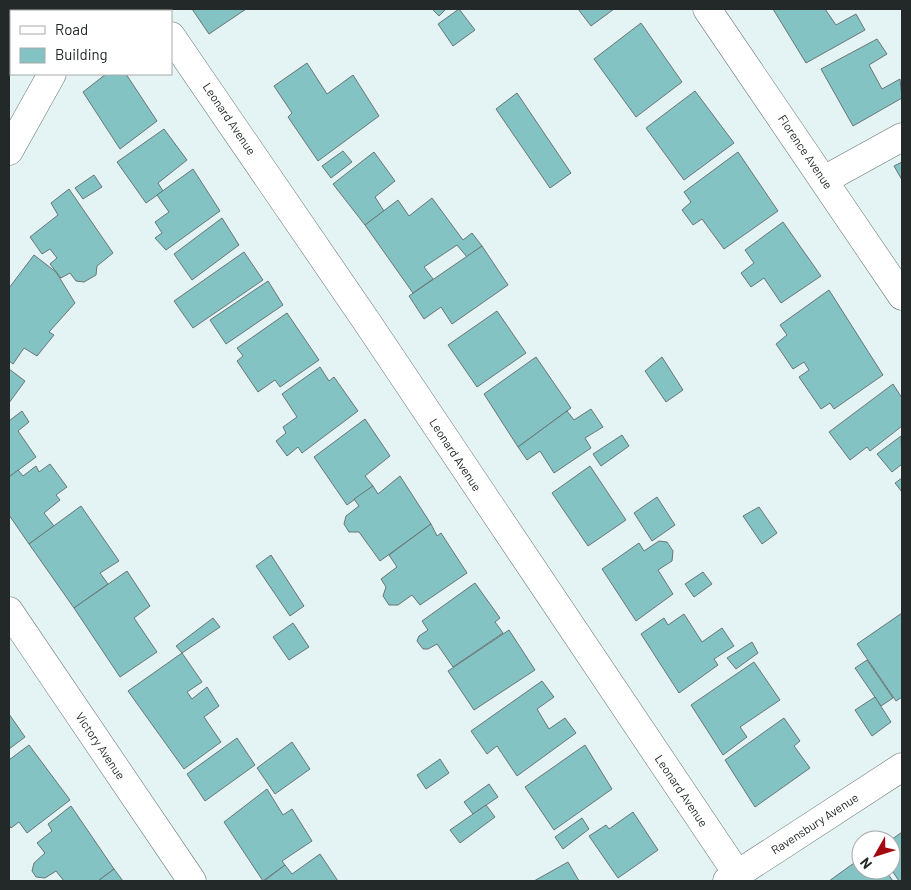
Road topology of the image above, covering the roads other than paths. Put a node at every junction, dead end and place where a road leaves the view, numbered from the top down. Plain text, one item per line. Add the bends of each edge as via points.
1 (707, 9) edge
2 (172, 37) edge
3 (51, 75) edge
4 (902, 137) edge
5 (9, 151) edge
6 (824, 180) junction
7 (902, 296) edge
8 (9, 611) edge
9 (902, 767) edge
10 (733, 878) edge
11 (192, 881) edge

1 - 6 street, Florence Avenue
2 - 10 street, Leonard Avenue via 367,322
3 - 5 street
4 - 6 street
6 - 7 street, Florence Avenue
8 - 11 street, Victory Avenue
9 - 10 street, Ravensbury Avenue

